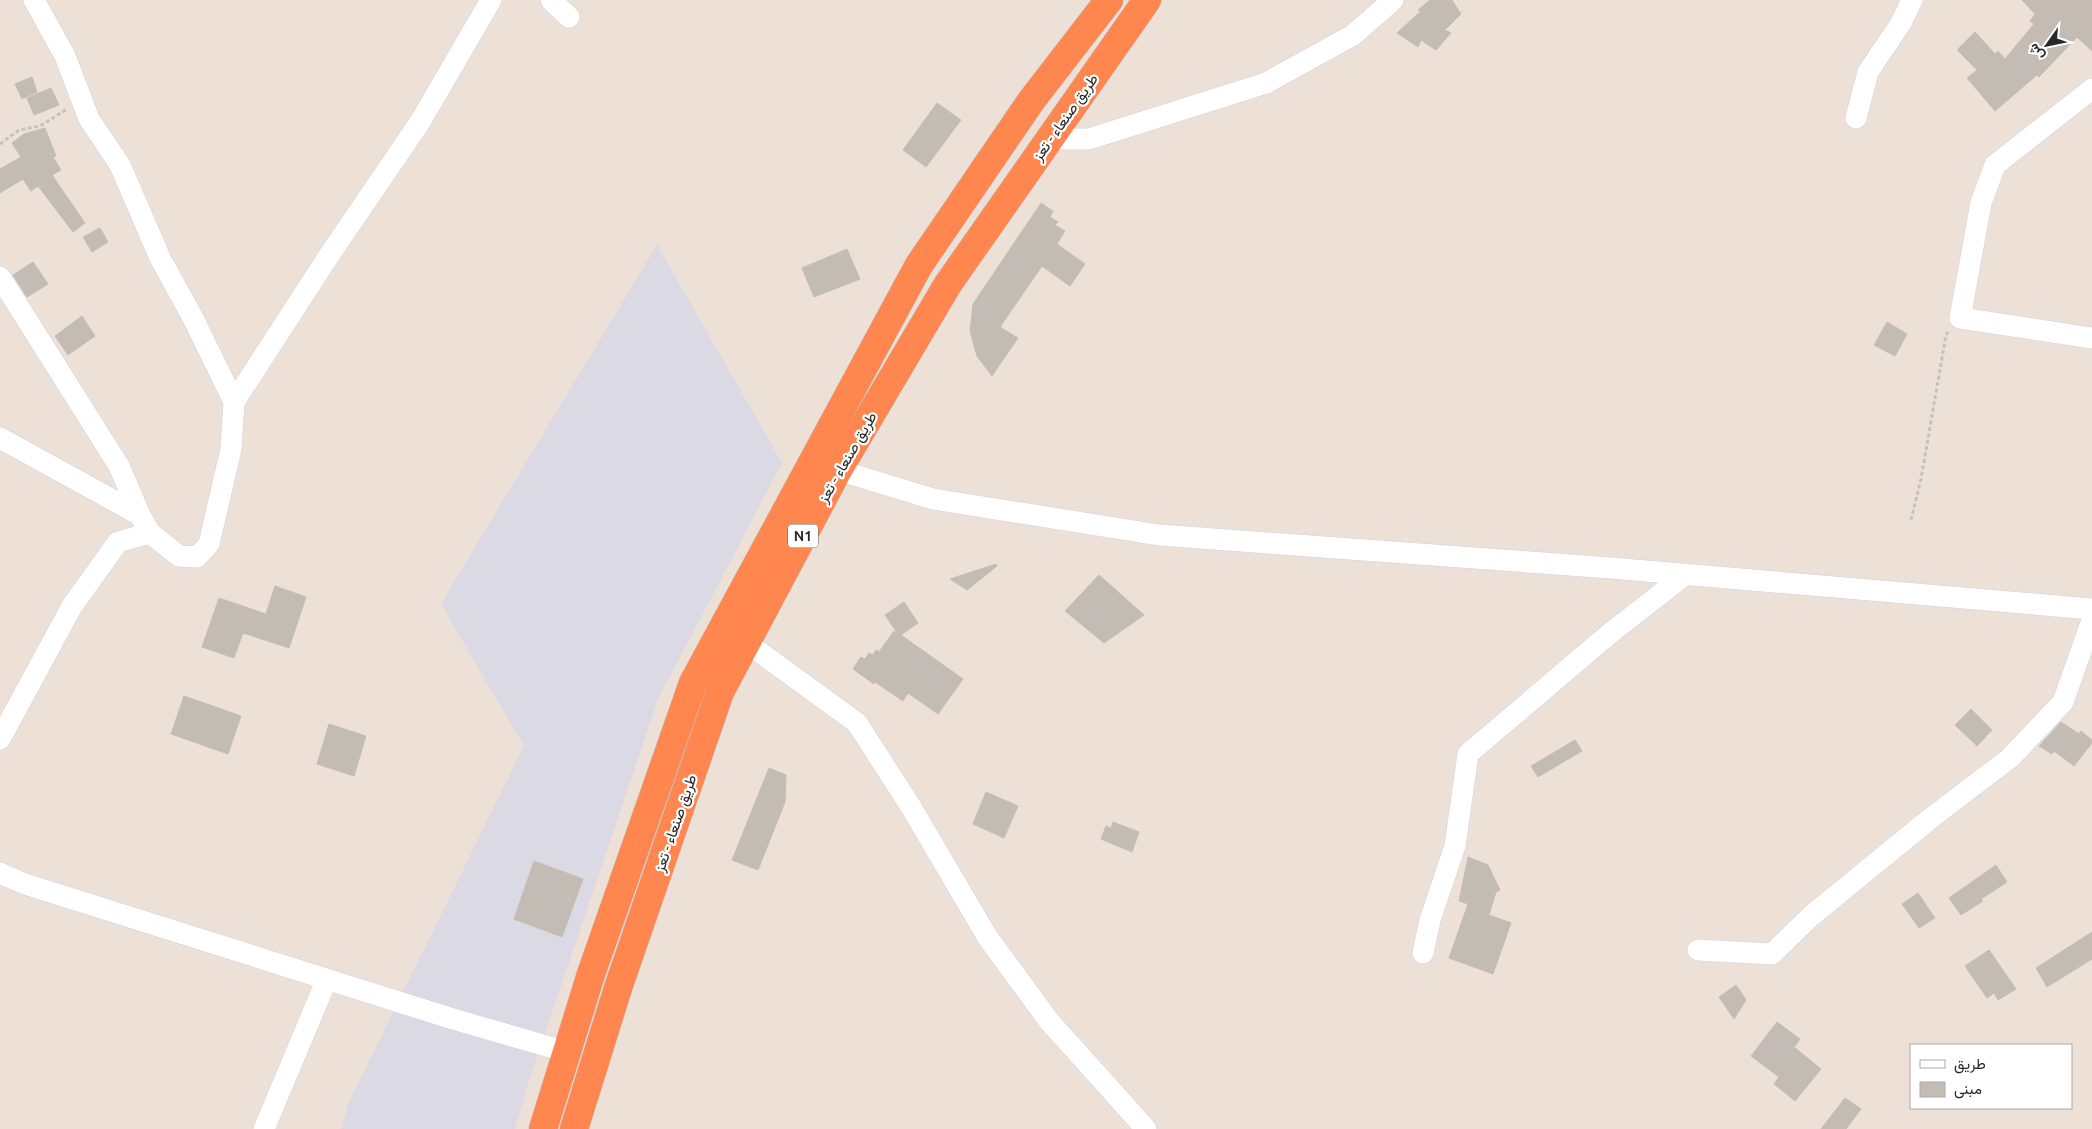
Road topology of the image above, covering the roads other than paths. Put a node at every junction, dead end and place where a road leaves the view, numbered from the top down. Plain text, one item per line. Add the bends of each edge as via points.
1 (34, 0) edge
2 (491, 0) edge
3 (551, 0) edge
4 (1109, 0) edge
5 (1147, 0) edge
6 (1393, 0) edge
7 (1912, 0) edge
8 (569, 17) dead end
9 (2092, 89) edge
10 (1856, 118) dead end
11 (1050, 139) junction
12 (0, 276) edge
13 (2092, 338) edge
14 (234, 402) junction
15 (0, 438) edge
16 (838, 470) junction
17 (145, 524) junction
18 (1686, 574) junction
19 (2092, 609) edge
20 (2092, 620) edge
21 (746, 642) junction
22 (0, 739) edge
23 (0, 874) edge
24 (1698, 950) dead end
25 (1422, 953) dead end
26 (327, 979) junction
27 (567, 1052) junction
28 (264, 1129) edge
29 (543, 1129) edge
30 (574, 1129) edge
31 (1146, 1129) edge

1 - 14 street via 65,56 89,119 120,166 160,258
2 - 14 street via 420,122
3 - 8 street
4 - 27 highway, طريق صنعاء - تعز / N1 via 1031,101 919,265 693,683
5 - 11 highway, طريق صنعاء - تعز / N1
6 - 11 street via 1353,34 1266,83 1089,139
7 - 10 street via 1901,24 1868,72
9 - 13 street via 1996,165 1981,203 1960,318
11 - 16 highway, طريق صنعاء - تعز / N1 via 948,284
12 - 17 street via 119,466
14 - 17 street via 231,449 209,544 197,558 179,556
15 - 17 street
16 - 18 street via 933,499 1159,535
16 - 21 highway, طريق صنعاء - تعز / N1
17 - 22 street via 118,542 72,606
18 - 19 street
18 - 25 street via 1608,635 1468,754 1455,846
20 - 24 street via 2063,702 2010,758 1811,916 1772,954
21 - 30 highway, طريق صنعاء - تعز / N1 via 720,692 618,988
21 - 31 street via 857,723 988,938 1049,1021
23 - 26 street
26 - 27 street
26 - 28 street
27 - 29 highway, طريق صنعاء - تعز / N1

